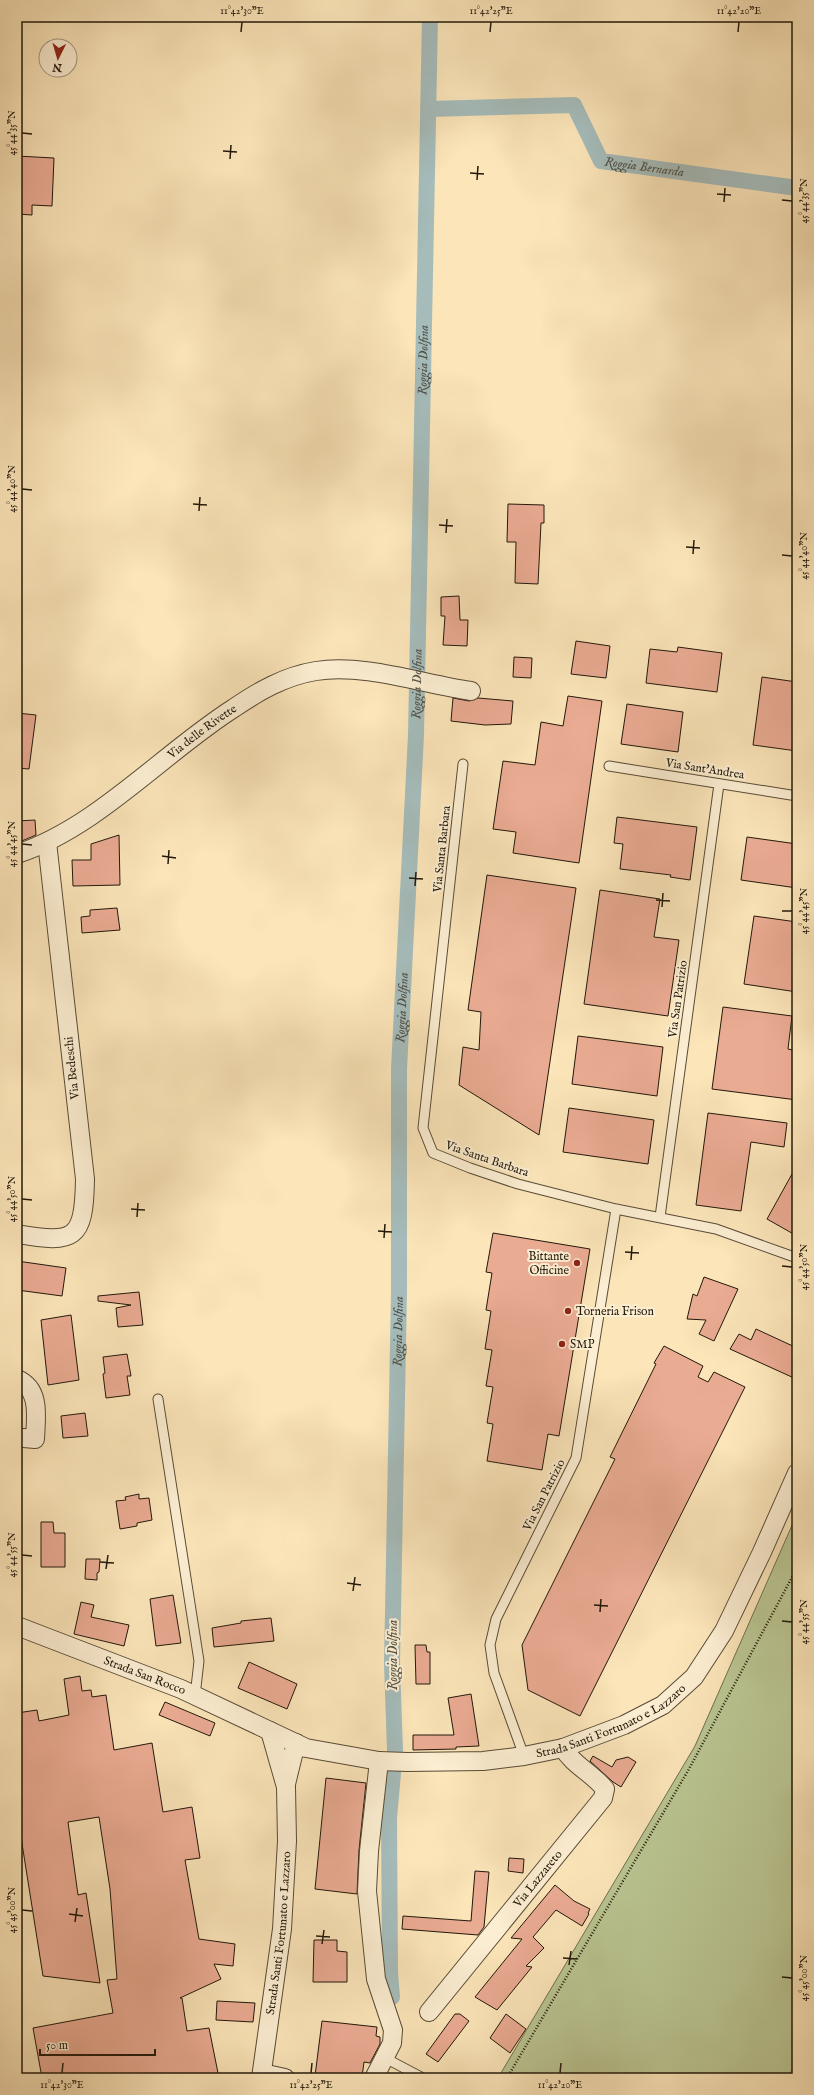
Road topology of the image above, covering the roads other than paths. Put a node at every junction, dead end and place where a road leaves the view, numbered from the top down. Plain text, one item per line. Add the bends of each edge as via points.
1 (471, 691) dead end
2 (463, 764) dead end
3 (609, 766) dead end
4 (719, 784) junction
5 (797, 796) edge
6 (47, 842) junction
7 (17, 854) edge
8 (616, 1209) junction
9 (660, 1217) junction
10 (17, 1234) edge
11 (797, 1258) edge
12 (17, 1379) edge
13 (158, 1399) dead end
14 (24, 1438) dead end
15 (797, 1474) edge
16 (17, 1626) edge
17 (195, 1696) junction
18 (270, 1731) junction
19 (296, 1743) junction
20 (562, 1748) junction
21 (524, 1756) junction
22 (383, 1761) junction
23 (286, 1787) junction
24 (429, 2012) dead end
25 (388, 2050) junction
26 (262, 2076) edge
27 (285, 2078) edge
28 (374, 2078) edge
29 (423, 2078) edge

1 - 6 street, Via delle Rivette via 345,670 317,671 292,676 258,692 214,720 114,800
2 - 8 lane, Via Santa Barbara via 422,1128 433,1153 440,1156 518,1184
3 - 4 lane, Via Sant'Andrea
4 - 5 lane, Via Sant'Andrea
4 - 9 lane, Via San Patrizio
6 - 7 street, Via delle Rivette
6 - 10 street, Via Bedeschi via 85,1179 84,1213 71,1236 57,1240
8 - 9 lane, Via Santa Barbara
8 - 21 lane, Via San Patrizio via 576,1458 496,1619 490,1645 494,1673
9 - 11 lane, Via Santa Barbara via 716,1229
12 - 14 street via 26,1382 35,1397 35,1438
13 - 17 lane via 199,1661
15 - 20 street, Strada Santi Fortunato e Lazzaro via 724,1631 694,1677 663,1705 624,1725
16 - 17 street, Strada San Rocco
17 - 18 street, Strada San Rocco
18 - 19 street, Strada Santi Fortunato e Lazzaro
18 - 23 street, Strada Santi Fortunato e Lazzaro
19 - 22 street, Strada Santi Fortunato e Lazzaro via 306,1748
19 - 23 street, Strada Santi Fortunato e Lazzaro
20 - 21 street, Strada Santi Fortunato e Lazzaro
20 - 24 street, Via Lazzareto via 568,1757 596,1778 605,1789 603,1798
21 - 22 street, Strada Santi Fortunato e Lazzaro via 483,1761
22 - 25 street via 369,1851 367,1891 376,1979 393,2030
23 - 26 street, Strada Santi Fortunato e Lazzaro via 287,1841 282,1929
25 - 28 street
25 - 29 lane
26 - 27 street

